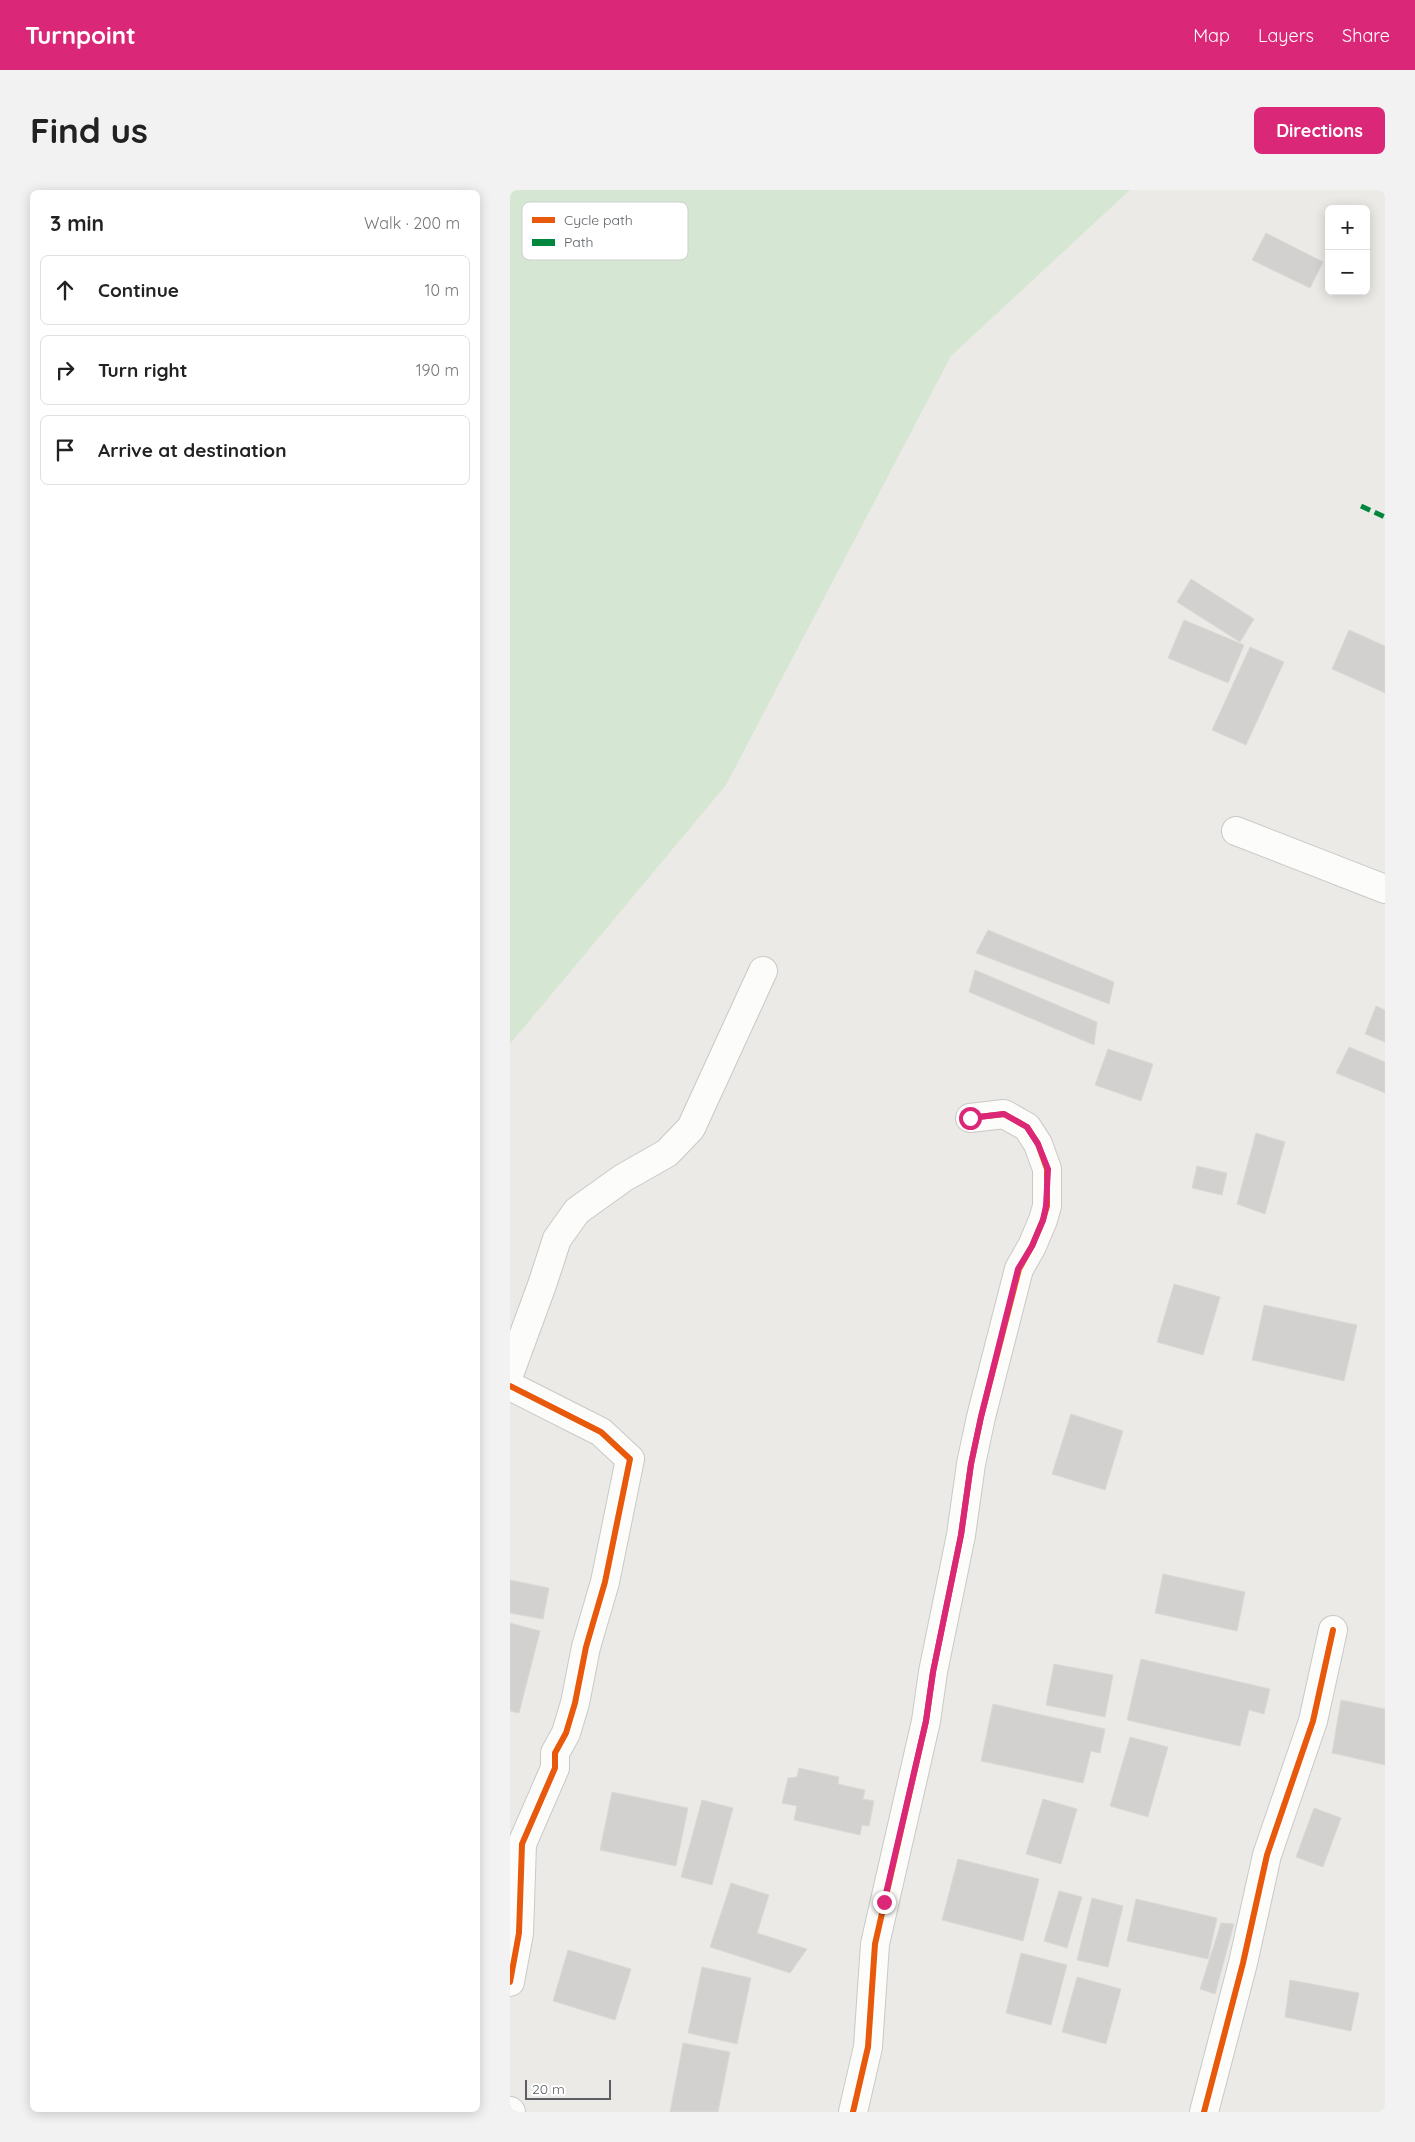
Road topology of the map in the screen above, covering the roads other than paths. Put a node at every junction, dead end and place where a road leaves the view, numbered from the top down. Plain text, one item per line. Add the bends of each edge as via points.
1 (1236, 831) dead end
2 (1385, 889) edge
3 (763, 971) dead end
4 (970, 1118) dead end
5 (510, 1372) edge
6 (510, 1386) edge
7 (1333, 1630) dead end
8 (510, 1982) edge
9 (853, 2112) edge
10 (1204, 2112) edge

1 - 2 street
3 - 5 street via 691,1128 667,1153 623,1178 577,1211 557,1239
4 - 9 street via 1004,1114 1027,1127 1048,1169 1046,1206 1032,1246 1018,1269 981,1417 926,1721 875,1944 868,2047
6 - 8 street via 600,1432 630,1459 605,1582 586,1647 575,1703 566,1733 555,1754 555,1768 522,1844 519,1933
7 - 10 street via 1313,1721 1267,1855 1244,1963

